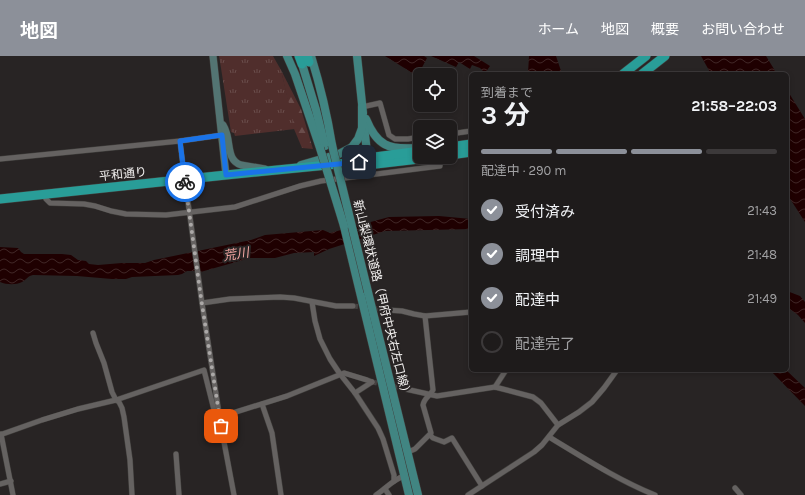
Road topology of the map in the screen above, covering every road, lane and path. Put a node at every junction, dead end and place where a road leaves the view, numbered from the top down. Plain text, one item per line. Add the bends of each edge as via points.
1 (213, 56) edge
2 (288, 56) edge
3 (357, 56) edge
4 (646, 56) edge
5 (665, 56) edge
6 (306, 59) edge
7 (626, 72) edge
8 (645, 72) edge
9 (362, 107) junction
10 (220, 118) junction
11 (469, 131) edge
12 (457, 133) edge
13 (222, 135) junction
14 (413, 139) edge
15 (180, 141) junction
16 (467, 144) edge
17 (457, 145) edge
18 (326, 146) junction
19 (413, 148) edge
20 (413, 152) edge
21 (469, 152) edge
22 (457, 154) edge
23 (0, 159) edge
24 (413, 160) edge
25 (368, 161) junction
26 (440, 164) edge
27 (287, 169) junction
28 (273, 170) junction
29 (226, 175) junction
30 (44, 194) junction
31 (0, 199) edge
32 (190, 214) junction
33 (364, 292) junction
34 (202, 300) junction
35 (312, 302) junction
36 (352, 306) tunnel mouth
37 (387, 310) tunnel mouth
38 (469, 312) edge
39 (425, 316) junction
40 (93, 333) dead end
41 (505, 372) edge
42 (616, 372) edge
43 (340, 374) junction
44 (495, 387) junction
45 (400, 388) tunnel mouth
46 (355, 393) junction
47 (430, 395) junction
48 (116, 400) junction
49 (262, 404) junction
50 (220, 417) junction
51 (558, 425) junction
52 (0, 434) edge
53 (430, 435) junction
54 (549, 437) junction
55 (408, 452) junction
56 (176, 454) dead end
57 (404, 476) junction
58 (11, 481) junction
59 (394, 481) junction
60 (0, 484) edge
61 (482, 486) junction
62 (735, 488) dead end
63 (385, 489) junction
64 (478, 492) edge
65 (13, 495) edge
66 (132, 495) edge
67 (179, 495) edge
68 (234, 495) edge
69 (281, 495) edge
70 (376, 495) edge
71 (390, 495) edge
72 (409, 495) edge
73 (418, 495) edge
74 (468, 495) edge
75 (656, 495) edge
76 (741, 495) edge

1 - 10 street
2 - 18 main road
3 - 9 main road
4 - 7 highway
5 - 8 highway
6 - 18 main road, 新山梨環状道路（甲府中央右左口線） via 322,107
9 - 14 street via 380,103 389,135 394,138
9 - 19 main road via 370,128 380,142 394,148
9 - 25 main road
9 - 27 main road via 362,128 352,147 339,154
10 - 13 street
10 - 28 street via 235,162
11 - 12 street
13 - 15 street
13 - 29 street
15 - 23 street
15 - 32 street, bridge
16 - 17 highway
18 - 33 main road, 新山梨環状道路（甲府中央右左口線）, bridge
18 - 33 main road, 新山梨環状道路（甲府中央右左口線）, bridge via 344,226
20 - 25 highway, 平和通り via 375,157
21 - 22 highway
24 - 25 highway, 平和通り via 376,164
25 - 27 highway, 平和通り
26 - 32 street via 321,181 235,207
27 - 28 highway, 平和通り
28 - 29 highway, 平和通り
29 - 30 highway, 平和通り
30 - 31 highway, 平和通り
30 - 32 street via 50,203 84,204 126,214
32 - 34 street
33 - 55 main road, 新山梨環状道路（甲府中央右左口線）
33 - 57 main road, 新山梨環状道路（甲府中央右左口線）
34 - 35 street via 280,297
34 - 50 street
35 - 36 street
35 - 43 street via 320,338
37 - 39 street
38 - 39 street
39 - 47 street via 433,385
40 - 48 street
41 - 44 street
42 - 51 street via 592,402
43 - 46 street
43 - 46 street via 372,382
43 - 49 street
44 - 47 street
44 - 51 street via 533,397
45 - 47 street
46 - 59 street via 383,439
47 - 53 street via 423,404 432,433
48 - 50 street via 204,370 215,414
48 - 52 street
48 - 66 street via 122,408 124,417
49 - 50 street
49 - 69 street via 272,432
50 - 68 street
51 - 54 street
52 - 58 street
53 - 55 street
53 - 61 street via 444,442 452,438
54 - 61 street via 534,452
54 - 75 street via 607,472
55 - 73 main road, 新山梨環状道路（甲府中央右左口線）
56 - 67 street
57 - 59 street
57 - 72 main road, 新山梨環状道路（甲府中央右左口線）
58 - 60 street
58 - 65 street
59 - 63 street
61 - 64 street
62 - 76 street
63 - 70 street
63 - 71 street
64 - 74 street

